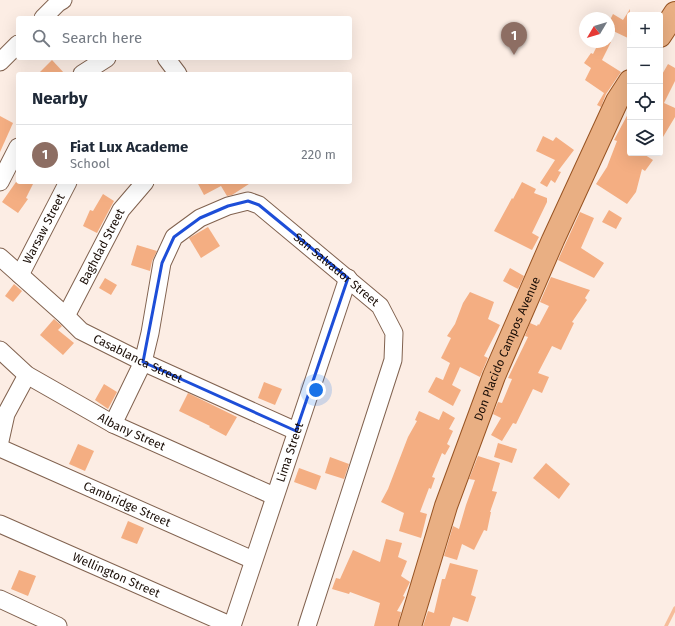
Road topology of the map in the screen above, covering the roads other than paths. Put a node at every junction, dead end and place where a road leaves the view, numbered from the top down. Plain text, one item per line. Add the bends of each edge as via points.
1 (63, 0) edge
2 (675, 12) edge
3 (45, 16) edge
4 (663, 31) edge
5 (16, 46) edge
6 (104, 60) edge
7 (168, 60) edge
8 (0, 62) edge
9 (85, 72) edge
10 (176, 72) edge
11 (628, 84) edge
12 (16, 151) edge
13 (0, 182) edge
14 (67, 184) edge
15 (143, 184) edge
16 (0, 257) edge
17 (20, 275) junction
18 (348, 278) junction
19 (66, 316) junction
20 (0, 350) edge
21 (143, 362) junction
22 (28, 375) junction
23 (113, 424) junction
24 (296, 431) junction
25 (0, 441) edge
26 (0, 448) edge
27 (274, 496) junction
28 (0, 524) edge
29 (253, 560) junction
30 (0, 599) edge
31 (58, 626) edge
32 (232, 626) edge
33 (307, 626) edge
34 (410, 626) edge

1 - 3 street
2 - 4 main road
5 - 8 street
6 - 9 street
7 - 10 street
11 - 34 main road, Don Placido Campos Avenue via 617,101 559,226 494,376 446,506
12 - 13 street
14 - 17 street, Warsaw Street
15 - 19 street, Baghdad Street via 121,210
16 - 17 street, Casablanca Street
17 - 19 street, Casablanca Street
18 - 21 street, San Salvador Street via 259,205 248,201 228,206 200,218 174,237 162,263
18 - 24 street, Lima Street
18 - 33 street, San Salvador Street via 380,306 394,333 393,360
19 - 21 street, Casablanca Street via 81,332
20 - 22 street, Albany Street
21 - 23 street, San Salvador Street
21 - 24 street, Casablanca Street
22 - 23 street, Albany Street
22 - 25 street via 6,414
23 - 27 street, Albany Street
24 - 27 street, Lima Street
26 - 29 street, Cambridge Street
27 - 29 street, Lima Street
28 - 32 street, Wellington Street
29 - 32 street, Lima Street
30 - 31 street

